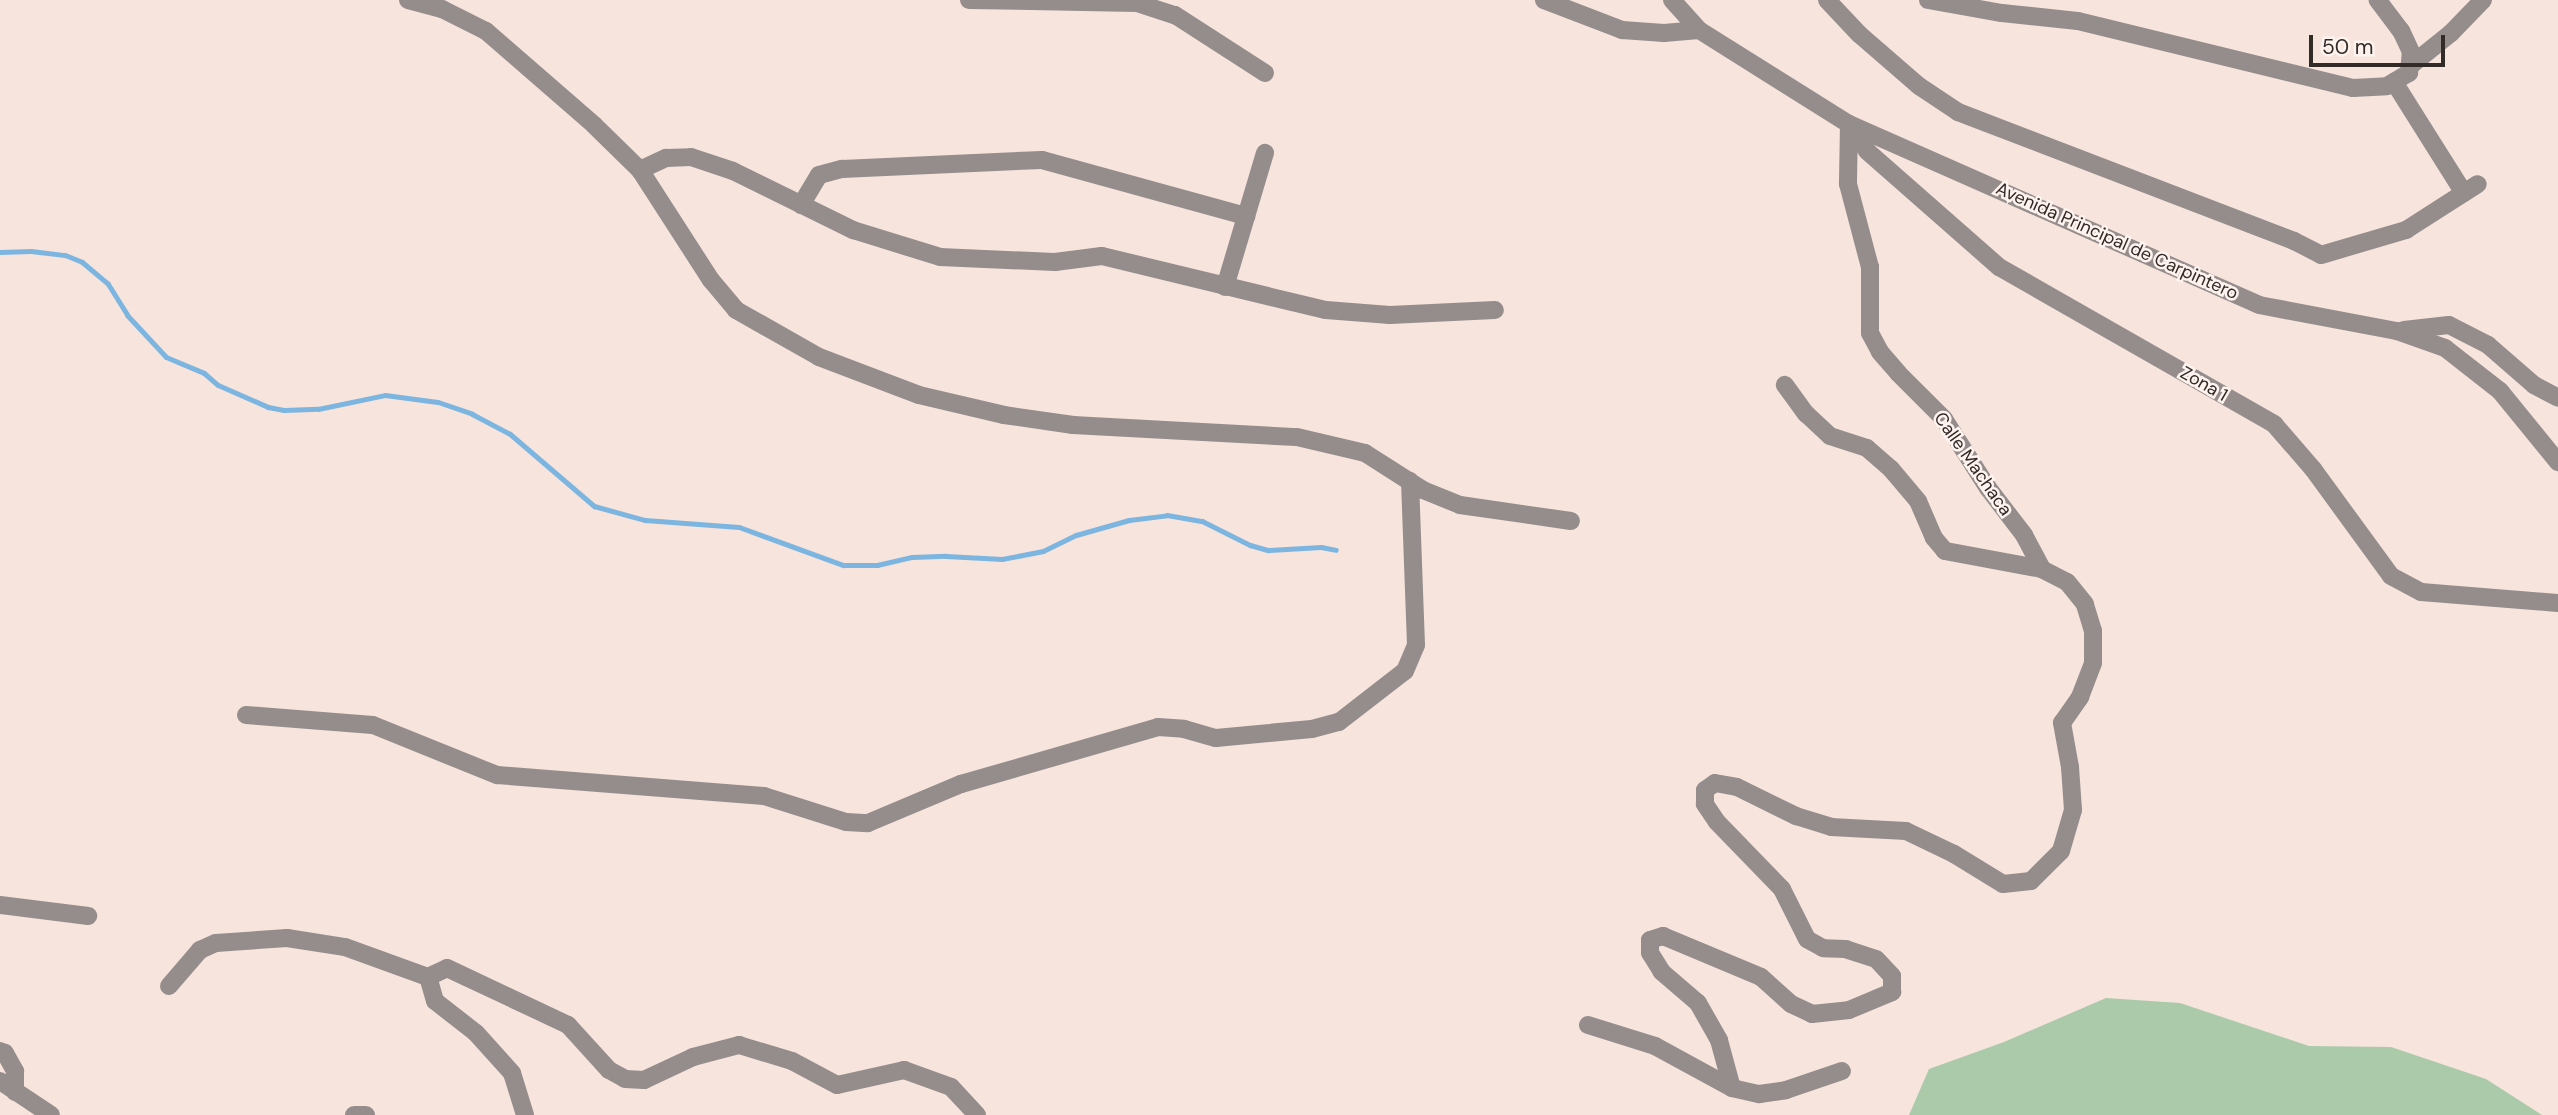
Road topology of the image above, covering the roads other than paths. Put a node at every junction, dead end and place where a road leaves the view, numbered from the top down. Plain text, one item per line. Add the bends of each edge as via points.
1 (408, 0) edge
2 (969, 0) edge
3 (1544, 0) edge
4 (1672, 0) edge
5 (1828, 0) edge
6 (1928, 0) edge
7 (2378, 0) edge
8 (2483, 0) edge
9 (1699, 30) junction
10 (2410, 66) junction
11 (1265, 73) dead end
12 (2394, 82) junction
13 (1849, 124) junction
14 (1265, 153) dead end
15 (640, 170) junction
16 (801, 205) junction
17 (1246, 216) junction
18 (1226, 287) junction
19 (1495, 310) dead end
20 (2397, 331) junction
21 (1785, 385) dead end
22 (2558, 398) edge
23 (2558, 462) edge
24 (1410, 481) junction
25 (1571, 521) dead end
26 (2042, 569) junction
27 (2558, 603) edge
28 (246, 715) dead end
29 (0, 905) edge
30 (88, 916) dead end
31 (428, 977) junction
32 (169, 986) dead end
33 (1588, 1025) dead end
34 (0, 1051) edge
35 (1842, 1071) dead end
36 (0, 1081) edge
37 (1732, 1088) junction
38 (15, 1091) junction
39 (51, 1115) edge
40 (354, 1115) edge
41 (366, 1115) edge
42 (525, 1115) edge
43 (977, 1115) edge

1 - 15 street via 442,9 486,31
2 - 11 street via 1137,3 1175,15
3 - 9 street via 1622,30
4 - 9 street, Avenida Principal de Carpintero
5 - 12 street via 1919,86 1958,111 2321,255 2406,230 2471,188
6 - 12 street via 2078,21 2353,88
7 - 10 street via 2401,31 2411,52
8 - 10 street
9 - 13 street, Avenida Principal de Carpintero
10 - 12 street via 2409,73
13 - 20 street, Avenida Principal de Carpintero via 2259,305
13 - 26 street, Calle Machaca via 1848,184 1870,267 1870,333 1880,352 1944,419 2024,535
13 - 27 street, Zona 1 via 1867,151 1999,267 2274,424 2391,576 2421,592
14 - 17 street
15 - 16 street via 666,158 691,158 733,171
15 - 24 street via 711,280 736,310 819,357 919,395 1004,415 1073,425 1297,437 1364,453
16 - 17 street via 819,174 842,169 1042,160
16 - 18 street via 853,230 940,257 1055,262 1102,256
17 - 18 street
18 - 19 street via 1326,310 1390,315
20 - 22 street via 2449,325 2488,345 2534,386
20 - 23 street, Avenida Principal de Carpintero via 2445,348 2500,391
21 - 26 street via 1830,436 1867,447 1891,469 1918,501 1934,538 1945,551
24 - 25 street via 1460,505
24 - 28 street via 1416,645 1405,671 1339,722 1312,729 1216,737 1158,727 961,785 868,823 846,821 764,796 497,775 373,725
26 - 37 street via 2067,582 2085,604 2093,631 2093,663 2080,697 2062,723 2073,810 2061,851 2031,881 2003,884 1954,853 1906,831 1831,827 1796,816 1737,787 1715,783 1705,790 1705,804 1717,822 1782,889 1807,939 1823,948 1846,949 1876,959 1892,976 1892,992 1849,1010 1812,1014 1791,1004 1761,977 1663,936 1650,940 1650,953 1662,972 1698,1003 1719,1040
29 - 30 street
31 - 32 street via 345,947 287,938 216,943 200,950
31 - 42 street via 435,1001 476,1033 512,1073
31 - 43 street via 447,968 568,1025 609,1070 625,1079 644,1080 693,1057 739,1045 792,1061 837,1085 904,1070 951,1087
33 - 37 street via 1655,1046
34 - 38 street via 15,1071
35 - 37 street via 1786,1090 1759,1094
36 - 38 street
38 - 39 street
40 - 41 street

